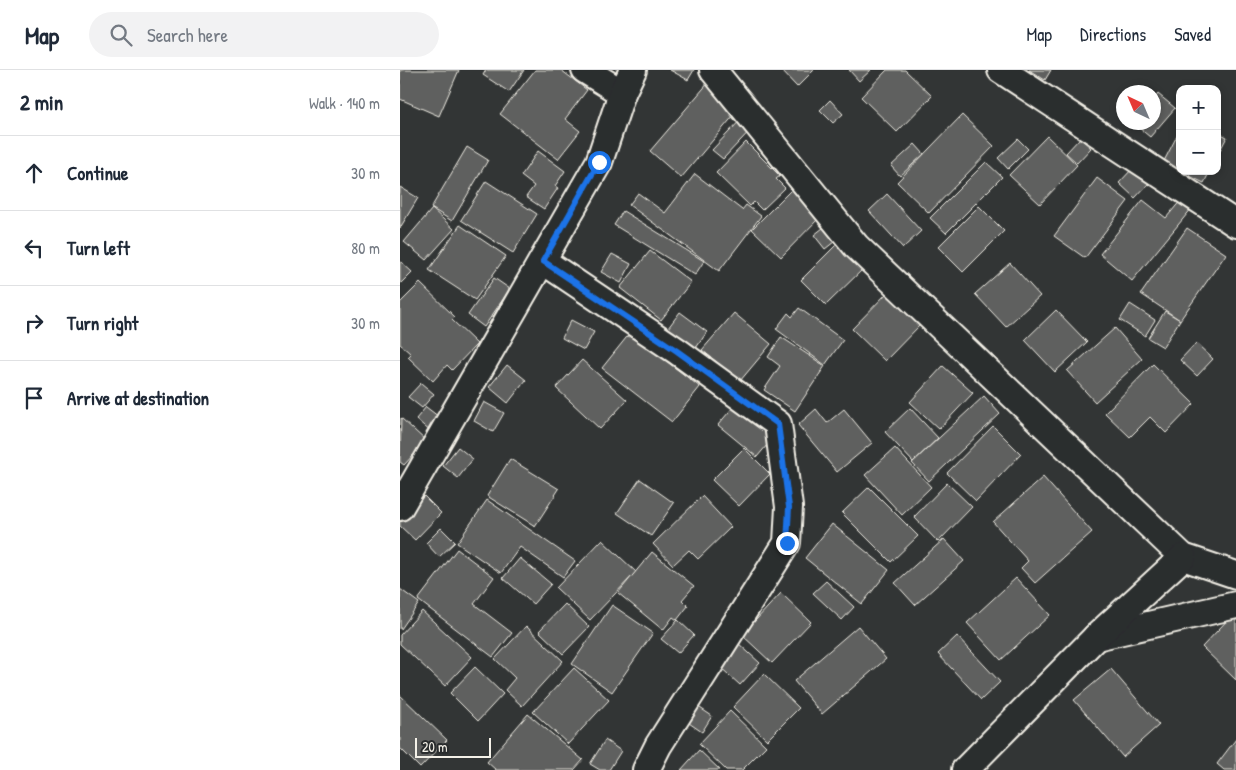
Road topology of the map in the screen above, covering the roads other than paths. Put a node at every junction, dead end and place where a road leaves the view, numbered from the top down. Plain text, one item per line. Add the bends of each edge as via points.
1 (585, 70) edge
2 (713, 70) edge
3 (1000, 70) edge
4 (627, 81) edge
5 (1236, 224) edge
6 (543, 261) junction
7 (400, 507) edge
8 (1183, 557) junction
9 (1236, 574) edge
10 (1236, 605) edge
11 (1096, 637) junction
12 (646, 770) edge
13 (965, 770) edge

1 - 4 street
2 - 8 street via 856,246
3 - 5 street
4 - 6 street via 599,162
6 - 7 street
6 - 12 street via 778,424 789,507 787,543
8 - 9 street
8 - 11 street
10 - 11 street
11 - 13 street

